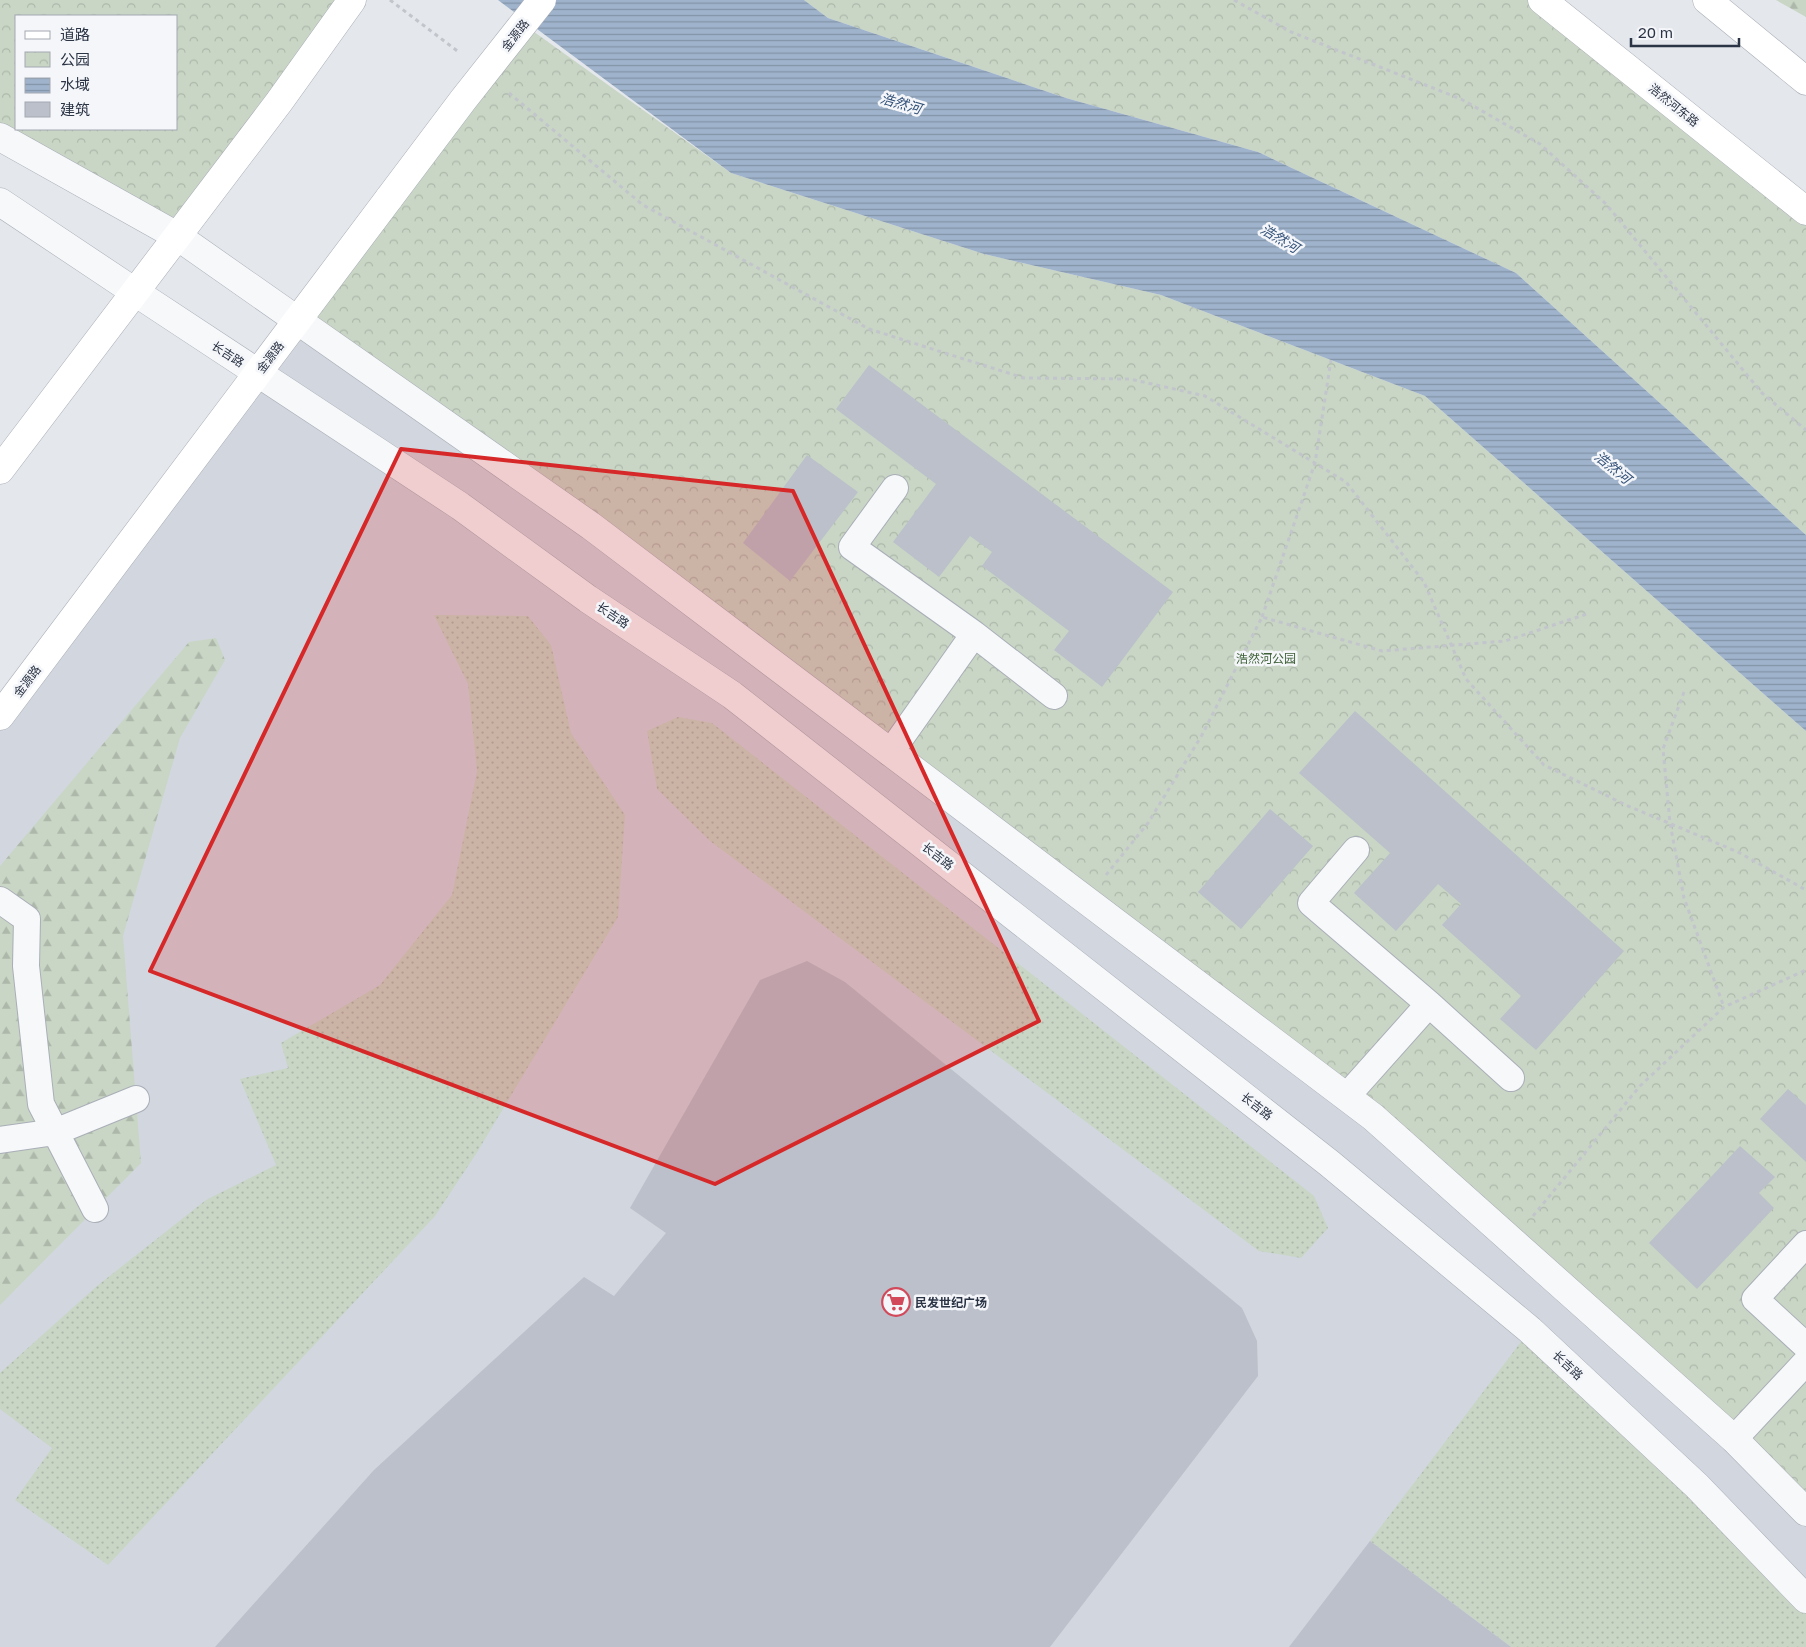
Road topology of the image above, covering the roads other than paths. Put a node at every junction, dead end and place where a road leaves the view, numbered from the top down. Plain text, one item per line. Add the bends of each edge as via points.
1 (352, 0) edge
2 (542, 0) edge
3 (1542, 0) edge
4 (1708, 0) edge
5 (1806, 81) edge
6 (0, 137) edge
7 (0, 202) edge
8 (1806, 211) edge
9 (177, 236) junction
10 (135, 292) junction
11 (297, 320) junction
12 (258, 373) junction
13 (0, 470) edge
14 (895, 488) dead end
15 (974, 634) junction
16 (1054, 696) dead end
17 (0, 716) edge
18 (890, 752) junction
19 (1356, 850) dead end
20 (0, 900) edge
21 (1429, 1004) junction
22 (1511, 1078) dead end
23 (1346, 1097) junction
24 (136, 1099) dead end
25 (56, 1132) junction
26 (0, 1140) edge
27 (94, 1209) dead end
28 (1806, 1244) edge
29 (1806, 1346) edge
30 (1806, 1362) edge
31 (1734, 1439) junction
32 (1806, 1512) edge
33 (1806, 1600) edge

1 - 9 main road via 280,102
2 - 11 main road, 金源路, bridge
3 - 8 main road, 浩然河东路
4 - 5 main road
6 - 9 street
7 - 10 street, 长吉路
9 - 10 main road
9 - 11 street
10 - 12 street, 长吉路
10 - 13 main road
11 - 12 main road, 金源路
11 - 18 street via 591,526
12 - 17 main road, 金源路
12 - 33 street, 长吉路 via 460,506 588,598 732,695 1195,1056 1530,1330 1697,1486
14 - 15 street via 852,547
15 - 16 street
15 - 18 street
18 - 23 street
19 - 21 street via 1311,902
20 - 25 street via 27,919 26,966 41,1104
21 - 22 street
21 - 23 street
23 - 31 street via 1373,1117
24 - 25 street
25 - 26 street
25 - 27 street
28 - 29 street via 1755,1299
30 - 31 street
31 - 32 street

